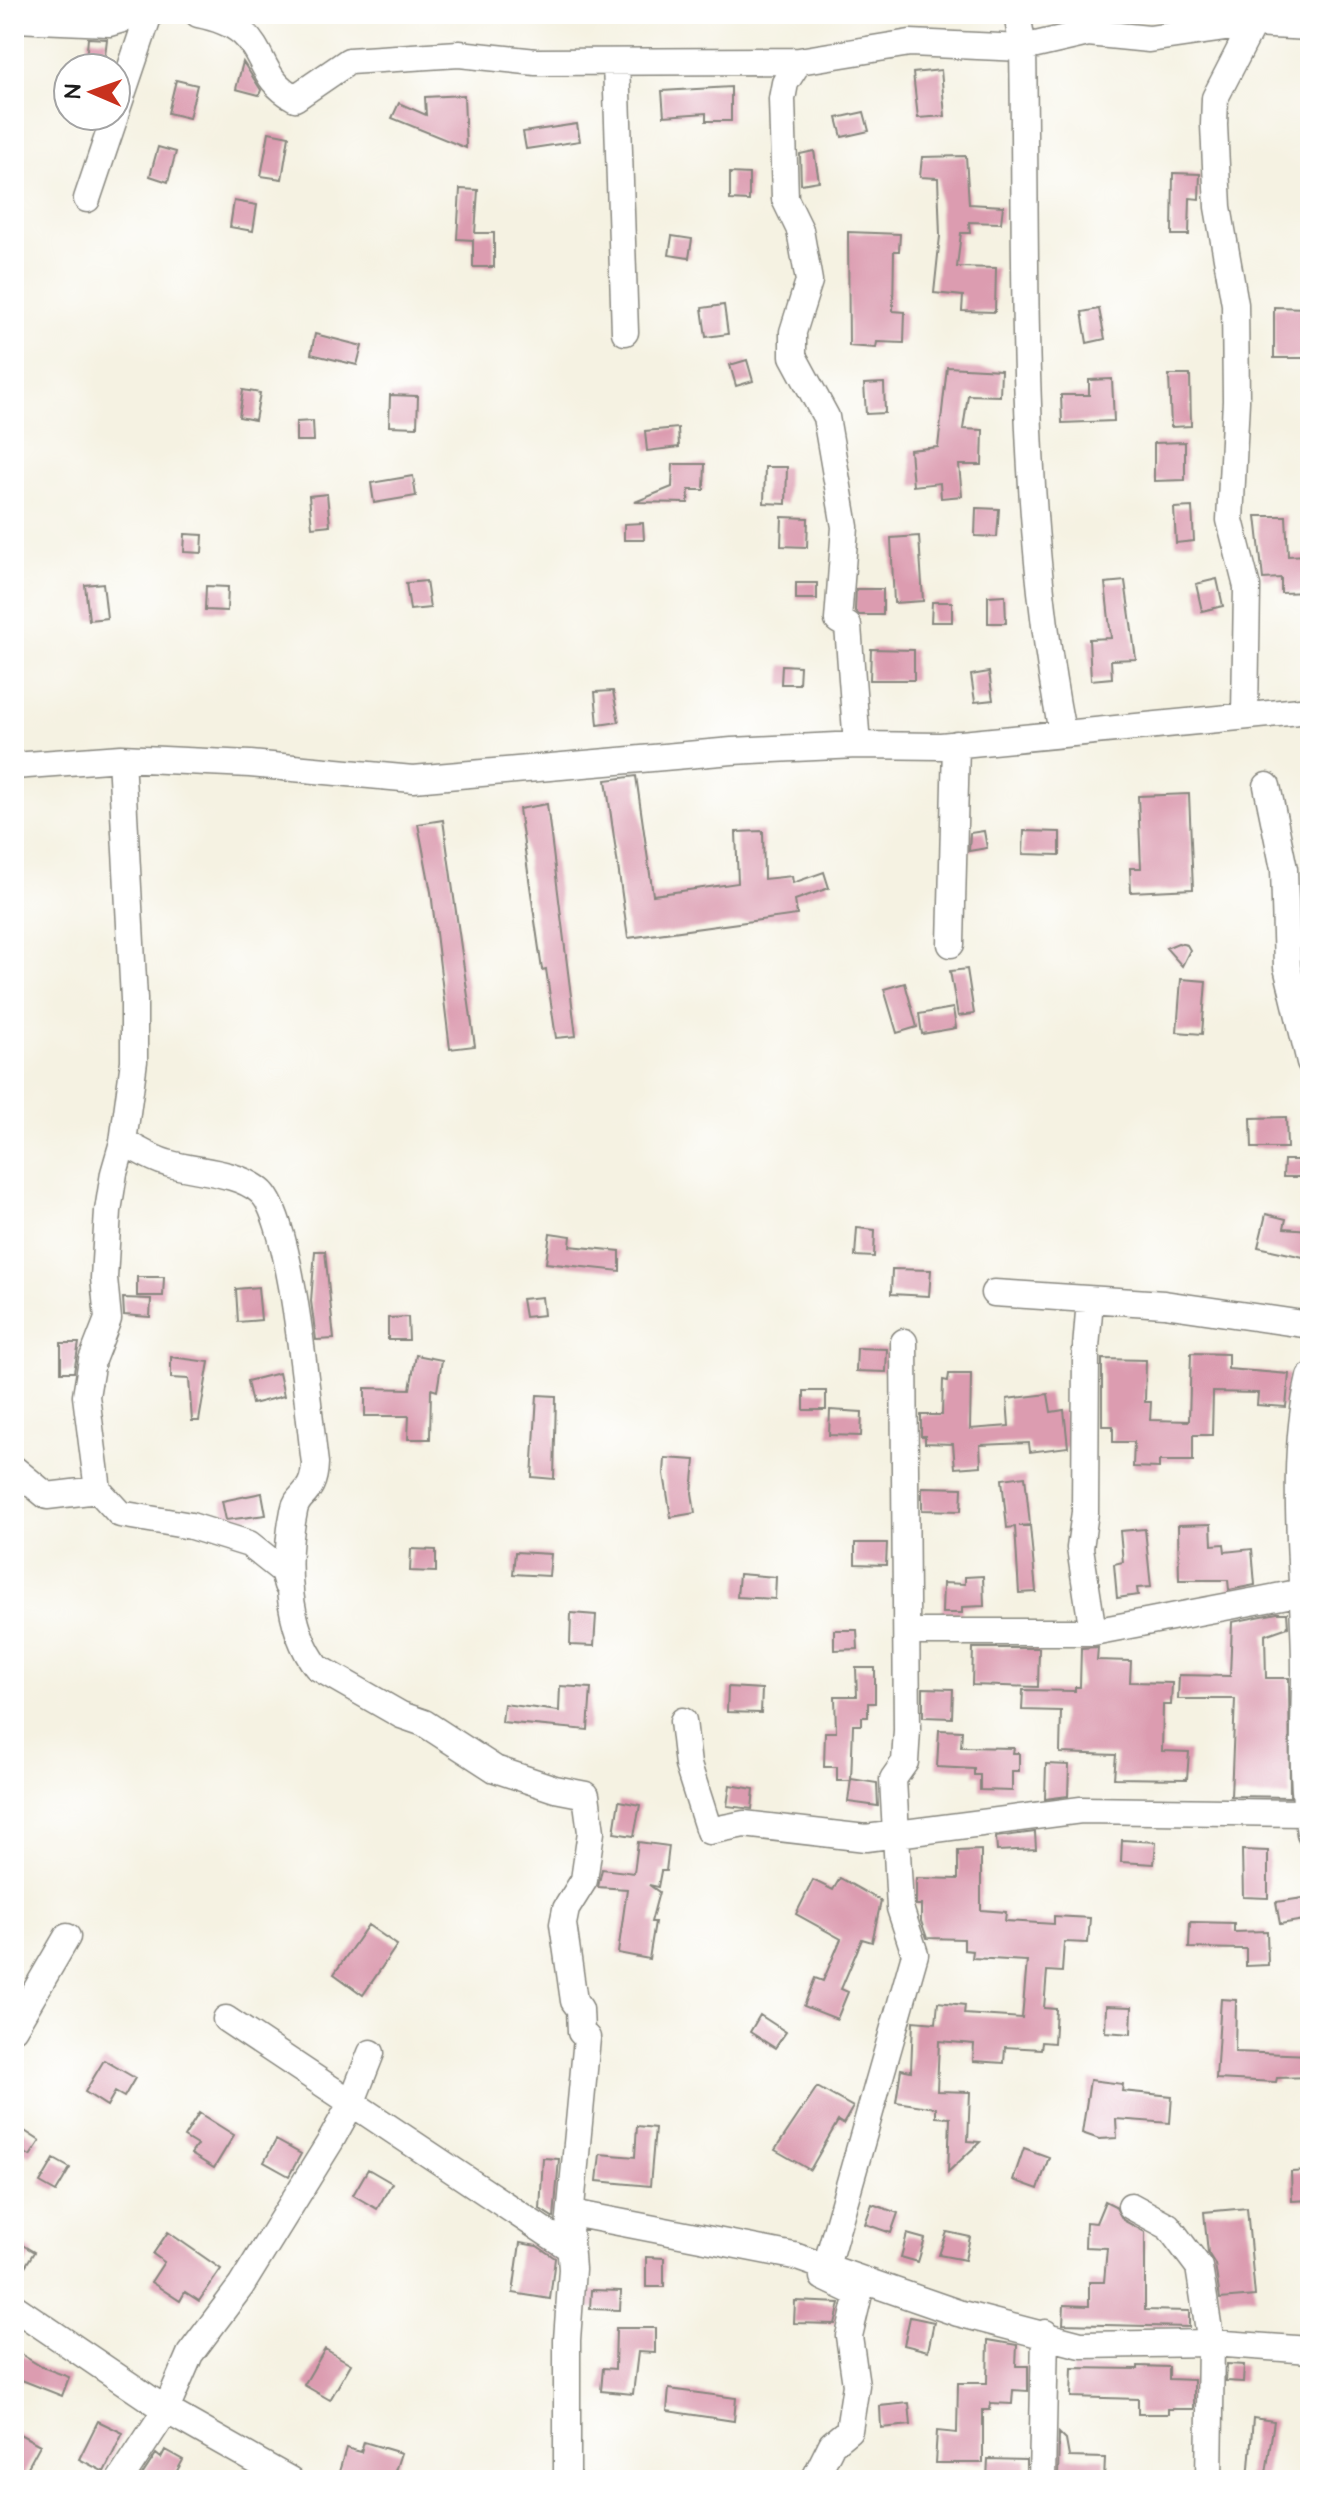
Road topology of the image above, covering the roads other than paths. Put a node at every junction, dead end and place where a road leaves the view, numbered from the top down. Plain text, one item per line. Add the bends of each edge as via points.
1 (140, 14) edge
2 (149, 14) edge
3 (198, 14) edge
4 (1017, 14) edge
5 (14, 19) edge
6 (1253, 24) junction
7 (1310, 27) edge
8 (1023, 48) junction
9 (799, 61) junction
10 (616, 62) junction
11 (132, 64) edge
12 (109, 132) edge
13 (87, 199) dead end
14 (625, 332) dead end
15 (1310, 710) edge
16 (1245, 715) junction
17 (1062, 732) junction
18 (956, 744) junction
19 (857, 745) junction
20 (121, 758) junction
21 (14, 766) edge
22 (1267, 786) dead end
23 (951, 944) dead end
24 (1310, 1062) edge
25 (123, 1142) junction
26 (994, 1293) dead end
27 (1090, 1300) junction
28 (1310, 1325) edge
29 (904, 1342) dead end
30 (1310, 1377) edge
31 (14, 1469) edge
32 (98, 1490) junction
33 (287, 1585) junction
34 (1303, 1592) junction
35 (907, 1632) junction
36 (1093, 1632) junction
37 (683, 1721) dead end
38 (1308, 1823) edge
39 (894, 1832) junction
40 (67, 1937) dead end
41 (226, 2019) dead end
42 (14, 2028) edge
43 (371, 2053) dead end
44 (351, 2104) junction
45 (1131, 2206) dead end
46 (572, 2213) junction
47 (571, 2249) junction
48 (826, 2267) junction
49 (14, 2307) edge
50 (1045, 2333) junction
51 (1211, 2343) junction
52 (1310, 2350) edge
53 (166, 2410) junction
54 (120, 2480) edge
55 (290, 2480) edge
56 (567, 2480) edge
57 (814, 2480) edge
58 (1042, 2480) edge
59 (1209, 2480) edge

1 - 5 street via 109,23
2 - 11 street
3 - 10 street via 235,24 280,90 295,98 349,61 459,54 536,62
4 - 8 street
6 - 7 street
6 - 8 street via 1149,39 1088,33
6 - 16 street via 1215,98 1214,125 1218,207 1235,304 1230,520 1247,587
8 - 9 street via 910,43
8 - 17 street via 1029,459 1050,671
9 - 10 street
9 - 19 street via 782,99 785,199 800,230 809,281 793,332 793,356 826,417 843,513 838,620 848,626
10 - 14 street
12 - 13 street
15 - 16 street
16 - 17 street
17 - 18 street
18 - 19 street
18 - 23 street
19 - 20 street via 413,779
20 - 21 street
20 - 25 street via 134,999 134,1061
22 - 24 street via 1284,869 1287,967
25 - 32 street via 108,1211 108,1319 92,1360 86,1396
25 - 33 street via 166,1163 259,1189 284,1238 315,1463 315,1484 294,1508
26 - 27 street
27 - 28 street via 1164,1304
27 - 36 street via 1080,1548
29 - 35 street
30 - 34 street via 1299,1422
31 - 32 street via 47,1496
32 - 33 street via 120,1514 191,1526 249,1544 283,1571
33 - 46 street via 298,1630 317,1667 424,1723 495,1769 586,1795 591,1832 584,1880 563,1924 574,2001 587,2038
34 - 36 street
34 - 38 street via 1301,1750
35 - 36 street
35 - 39 street via 907,1741 905,1762 893,1779
37 - 39 street via 688,1765 709,1831 744,1824 866,1838
38 - 39 street via 1081,1810
39 - 48 street via 900,1908 915,1954
40 - 42 street
41 - 44 street
43 - 44 street
44 - 47 street
44 - 53 street via 241,2286 190,2354
45 - 51 street via 1168,2226 1199,2267
46 - 47 street
46 - 48 street via 794,2256
47 - 56 street
48 - 50 street via 958,2313
48 - 57 street via 823,2277 859,2294 849,2336 856,2385 849,2430 832,2444
49 - 53 street
50 - 51 street via 1081,2345
50 - 58 street
51 - 52 street
51 - 59 street
53 - 54 street
53 - 55 street

